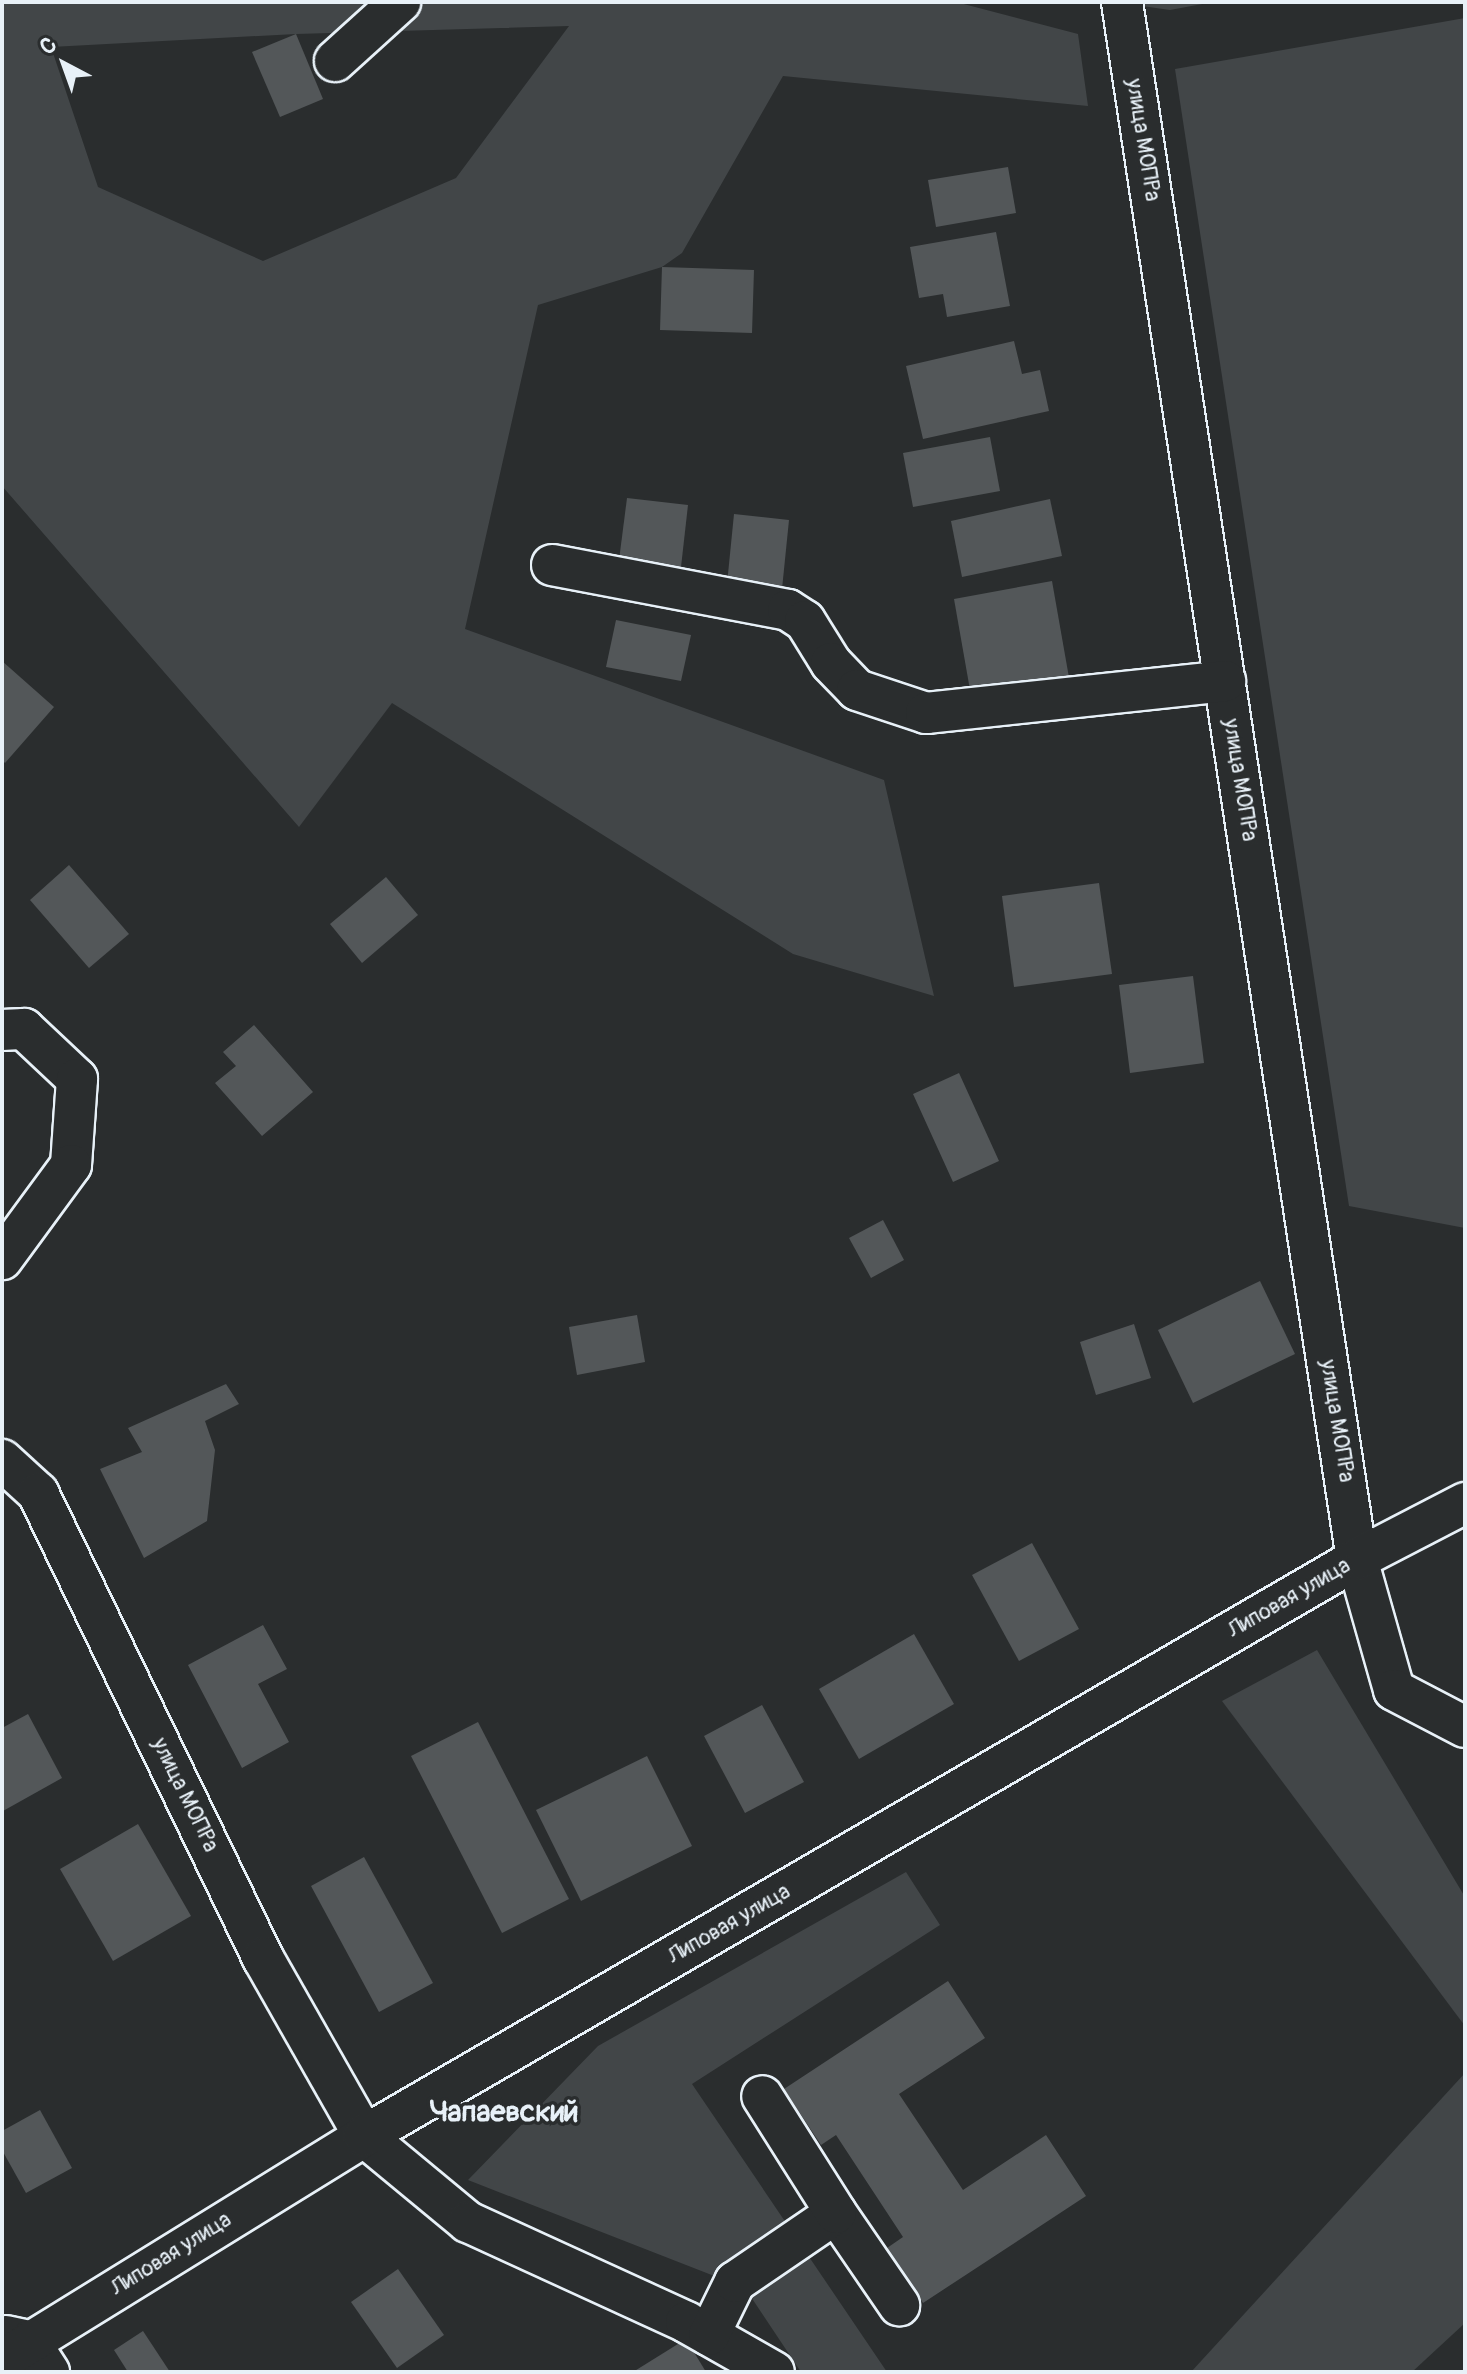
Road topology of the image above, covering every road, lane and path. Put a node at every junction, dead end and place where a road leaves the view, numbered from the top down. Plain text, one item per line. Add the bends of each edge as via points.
1 (400, 2) edge
2 (1122, 2) edge
3 (335, 61) dead end
4 (552, 565) dead end
5 (1225, 681) junction
6 (2, 1030) edge
7 (2, 1259) edge
8 (2, 1460) edge
9 (1465, 1503) edge
10 (1357, 1559) junction
11 (1465, 1727) edge
12 (762, 2096) dead end
13 (364, 2136) junction
14 (836, 2213) junction
15 (899, 2305) dead end
16 (709, 2335) junction
17 (21, 2352) edge
18 (774, 2372) edge

1 - 3 street
2 - 5 street, улица МОПРа
4 - 5 street via 788,610 805,621 831,663 857,690 926,713
5 - 10 street, улица МОПРа
6 - 7 street via 24,1029 77,1079 71,1165
8 - 13 street, улица МОПРа via 38,1493 263,1958
9 - 10 street, Липовая улица
10 - 11 street, улица МОПРа via 1394,1690
10 - 13 street, Липовая улица
12 - 14 street
13 - 16 street via 468,2222
13 - 17 street, Липовая улица
14 - 15 street
14 - 16 street via 735,2282
16 - 18 street

